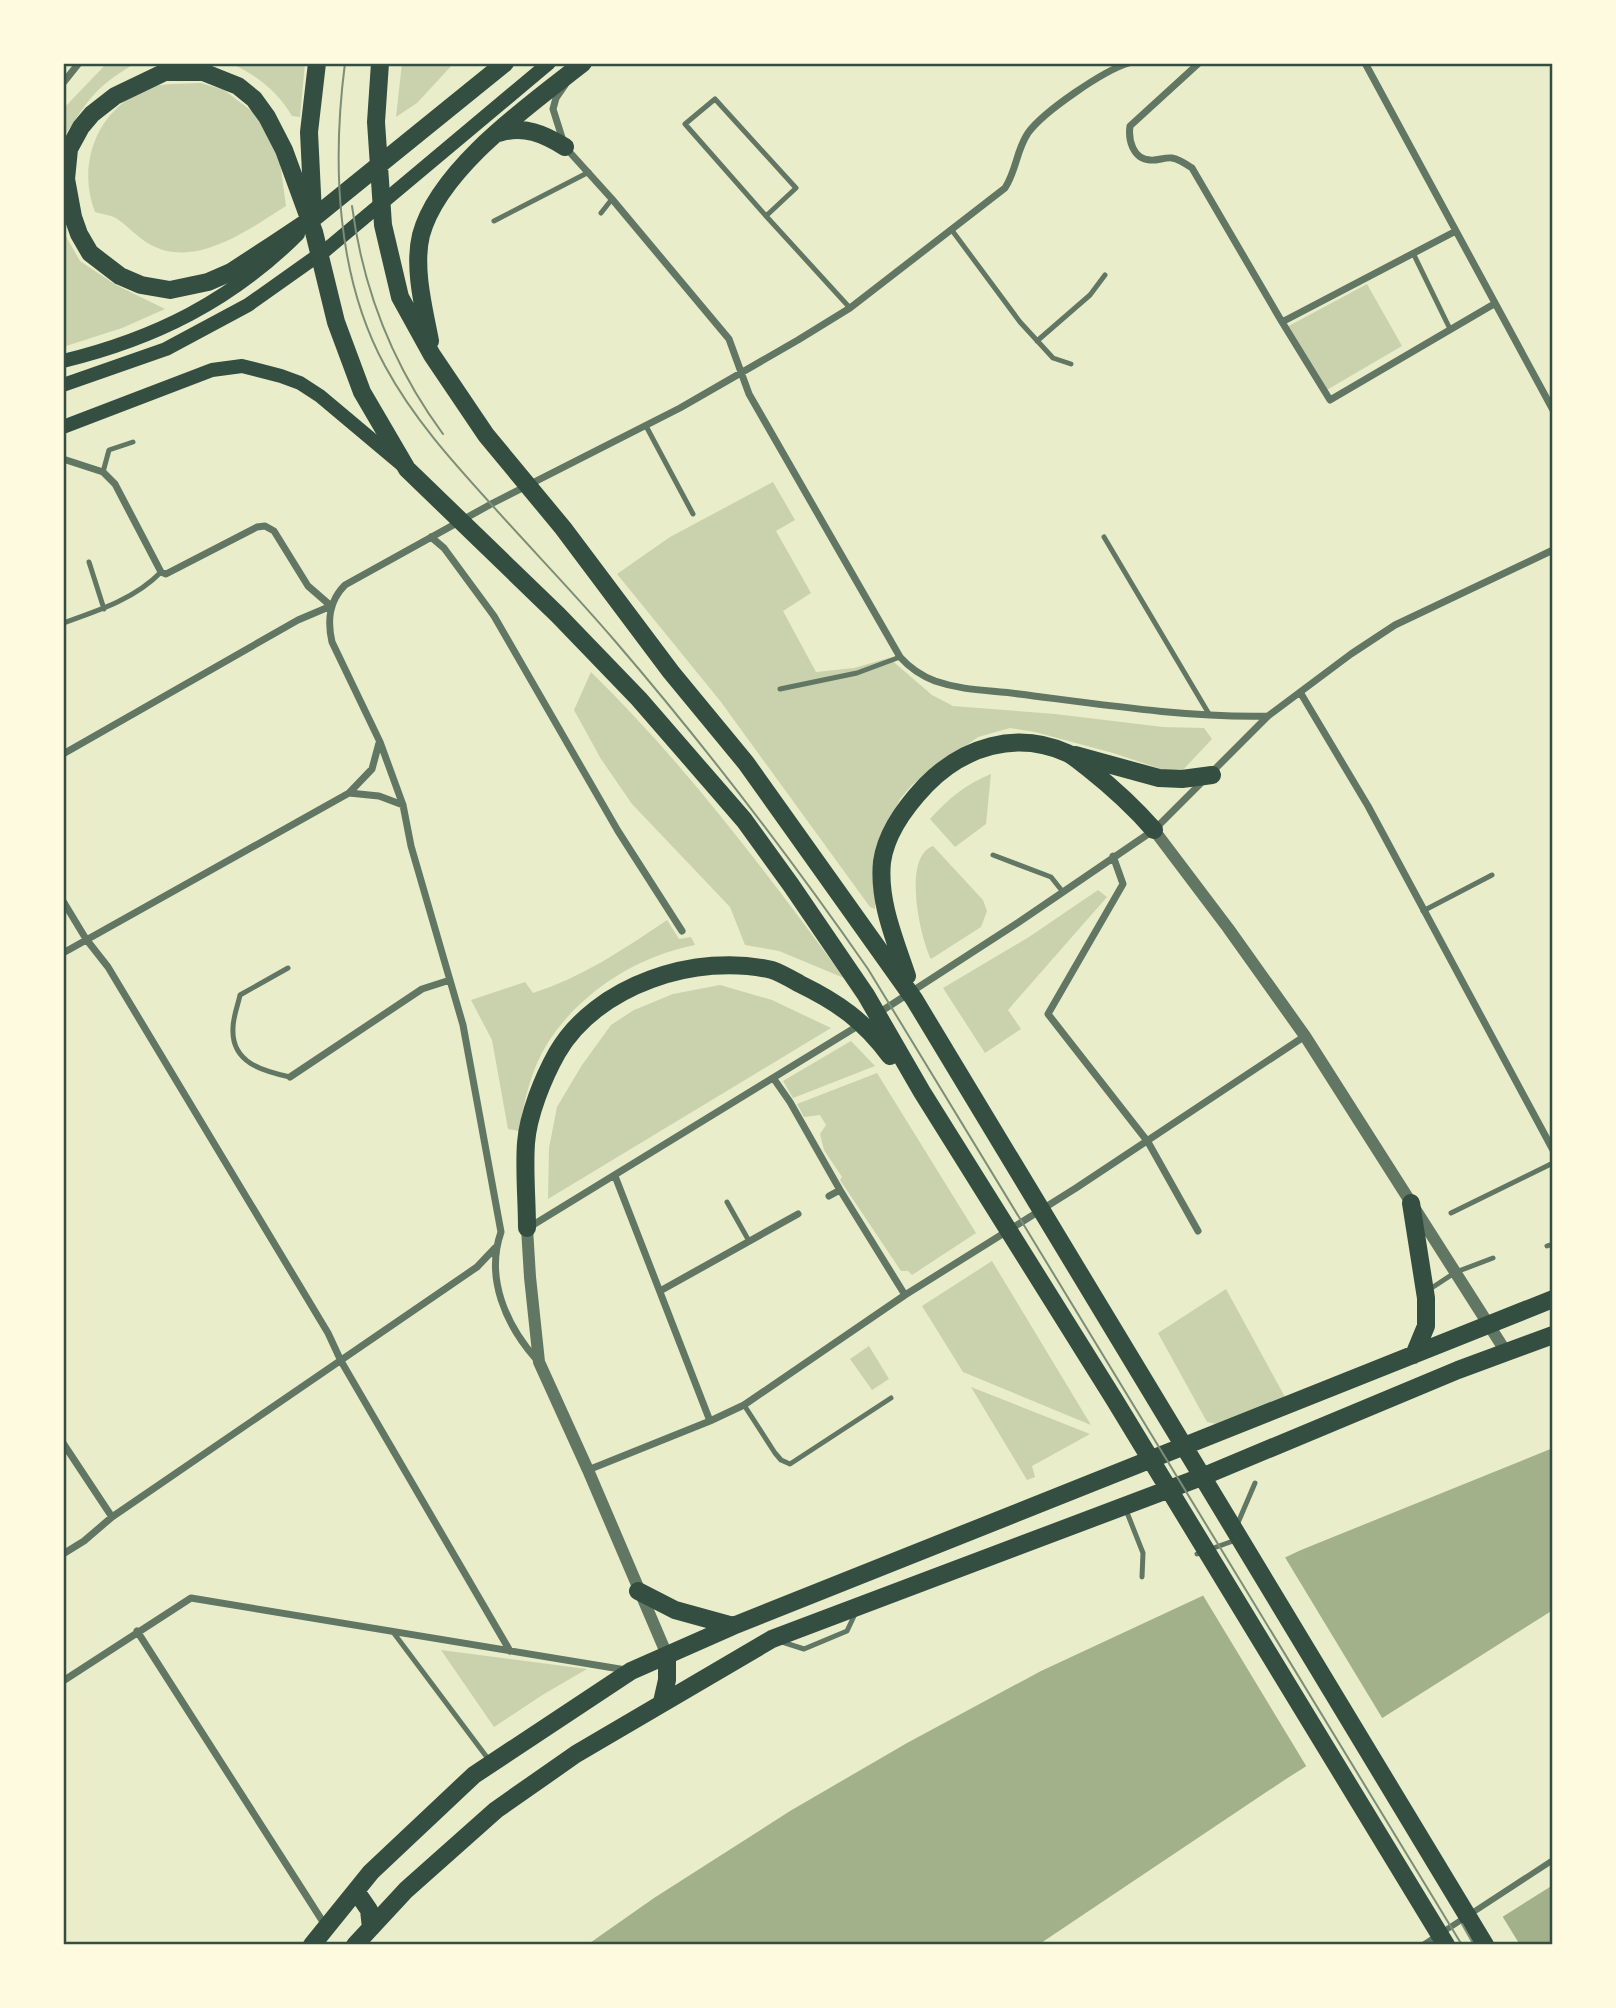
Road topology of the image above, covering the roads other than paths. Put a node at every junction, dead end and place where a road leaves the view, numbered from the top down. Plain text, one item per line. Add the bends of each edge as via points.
1 (79, 63) edge
2 (317, 63) edge
3 (380, 63) edge
4 (505, 63) edge
5 (549, 63) edge
6 (1129, 63) edge
7 (1199, 63) edge
8 (1365, 63) edge
9 (580, 66) edge
10 (63, 83) edge
11 (499, 133) junction
12 (565, 147) junction
13 (589, 172) junction
14 (612, 198) junction
15 (601, 213) dead end
16 (766, 216) junction
17 (494, 221) dead end
18 (315, 224) junction
19 (951, 229) junction
20 (1454, 232) junction
21 (275, 249) junction
22 (1413, 253) junction
23 (1105, 275) dead end
24 (1494, 304) junction
25 (850, 308) junction
26 (1282, 322) junction
27 (1450, 329) junction
28 (1037, 341) junction
29 (432, 355) junction
30 (63, 361) edge
31 (1070, 364) dead end
32 (741, 373) junction
33 (63, 385) edge
34 (1553, 410) edge
35 (646, 426) junction
36 (63, 427) edge
37 (133, 442) dead end
38 (67, 461) edge
39 (407, 469) junction
40 (103, 472) junction
41 (693, 514) dead end
42 (431, 537) junction
43 (1104, 537) dead end
44 (1553, 550) edge
45 (89, 562) dead end
46 (161, 572) junction
47 (331, 606) junction
48 (104, 609) junction
49 (63, 623) edge
50 (900, 657) junction
51 (780, 689) dead end
52 (1300, 692) junction
53 (1209, 714) junction
54 (1268, 716) junction
55 (380, 742) junction
56 (1068, 753) junction
57 (63, 754) edge
58 (1212, 775) junction
59 (349, 793) junction
60 (403, 805) junction
61 (1154, 830) junction
62 (993, 855) dead end
63 (1113, 856) junction
64 (1492, 875) dead end
65 (1063, 892) junction
66 (63, 901) edge
67 (1423, 911) junction
68 (682, 931) dead end
69 (86, 939) junction
70 (890, 949) junction
71 (63, 953) edge
72 (288, 968) dead end
73 (450, 980) junction
74 (1305, 1036) junction
75 (290, 1077) joint
76 (774, 1079) junction
77 (922, 1092) junction
78 (1148, 1142) junction
79 (1553, 1150) edge
80 (1553, 1163) edge
81 (615, 1176) junction
82 (840, 1190) junction
83 (830, 1196) dead end
84 (727, 1202) dead end
85 (1411, 1203) junction
86 (1451, 1213) dead end
87 (798, 1214) dead end
88 (527, 1228) junction
89 (1198, 1231) dead end
90 (749, 1241) junction
91 (495, 1248) junction
92 (1493, 1258) dead end
93 (1456, 1272) junction
94 (660, 1291) junction
95 (1426, 1291) junction
96 (905, 1295) junction
97 (1553, 1299) edge
98 (1489, 1325) junction
99 (1553, 1335) edge
100 (1506, 1352) junction
101 (1413, 1355) junction
102 (341, 1361) junction
103 (539, 1362) junction
104 (891, 1398) dead end
105 (744, 1405) junction
106 (710, 1421) junction
107 (63, 1443) edge
108 (589, 1470) junction
109 (1255, 1483) dead end
110 (1124, 1504) junction
111 (112, 1517) junction
112 (63, 1554) edge
113 (1197, 1554) dead end
114 (1142, 1577) dead end
115 (638, 1591) junction
116 (733, 1626) junction
117 (137, 1631) junction
118 (393, 1632) junction
119 (510, 1651) junction
120 (667, 1655) junction
121 (631, 1671) junction
122 (63, 1681) edge
123 (662, 1702) junction
124 (491, 1762) junction
125 (1553, 1860) edge
126 (356, 1891) junction
127 (327, 1927) junction
128 (371, 1928) junction
129 (312, 1945) edge
130 (355, 1945) edge
131 (1423, 1945) edge
132 (1446, 1945) edge
133 (1485, 1945) edge

1 - 10 street
2 - 18 main road via 309,132
3 - 29 main road via 376,122 383,225 400,296
4 - 18 main road
5 - 33 main road via 283,281 166,349
6 - 19 street via 1048,111 1020,148 1005,188
7 - 26 street via 1130,126 1129,137 1141,158 1179,160 1192,168
8 - 20 street
9 - 11 main road
9 - 12 street via 553,109
11 - 12 main road via 532,131
11 - 29 main road via 454,176 421,236 419,262
12 - 13 street
13 - 14 street
13 - 17 lane
14 - 15 lane
14 - 32 street via 729,339
16 - 16 lane via 796,188 715,99 685,124
16 - 25 lane
18 - 21 main road
18 - 21 main road via 267,117 246,93 221,77 186,70 165,72 115,96 81,127 69,149 66,179 73,217 90,253 120,276 155,289 192,287
18 - 39 main road via 336,322 362,393
19 - 25 street
19 - 28 lane
20 - 22 street
20 - 24 street
21 - 30 main road via 235,288 204,308 135,339
22 - 26 street
22 - 27 lane
23 - 28 lane via 1090,295
24 - 27 street
24 - 34 street
25 - 32 street
26 - 27 street via 1330,400
28 - 31 lane via 1052,358
29 - 70 main road via 486,435
32 - 35 street
32 - 50 street
35 - 41 lane
35 - 42 street
36 - 39 main road via 212,370 242,366 300,383
37 - 40 lane via 109,450
38 - 40 street
39 - 77 main road via 639,699 744,820 866,995
40 - 46 street via 115,484
42 - 47 street via 345,585
42 - 68 street via 494,616 618,831
43 - 53 lane
44 - 52 street via 1395,625
45 - 48 lane
46 - 47 street via 166,574 265,526 274,531 308,586
46 - 48 lane via 149,584
47 - 55 street via 328,625 332,642
47 - 57 street
48 - 49 lane
50 - 51 lane via 857,673
50 - 53 street via 932,680 979,692
52 - 54 street
52 - 67 street
53 - 54 street
54 - 58 street
55 - 59 street via 372,769
55 - 60 street
56 - 58 main road via 1159,778
56 - 61 main road via 1114,789
56 - 70 main road via 1027,743 989,746 948,764 906,806 883,861
58 - 61 street
59 - 60 street via 379,796
59 - 69 street
60 - 73 street
61 - 63 street
61 - 74 street
62 - 65 lane via 1051,877
63 - 65 street
63 - 78 street via 1123,884 1048,1014
64 - 67 lane
65 - 76 street
66 - 69 street
67 - 79 street
69 - 71 street
69 - 102 street via 108,967
70 - 133 main road via 914,999
72 - 75 lane via 240,995 233,1028 236,1045 249,1063
73 - 75 street via 422,989
73 - 91 street via 463,1025 501,1233
74 - 78 street
74 - 85 street
76 - 81 street
76 - 82 street
77 - 88 main road via 863,1023 832,1000 774,971 705,967 635,985 593,1011 557,1053 531,1115 526,1143
77 - 132 main road
78 - 89 street
78 - 96 street
80 - 86 lane
81 - 88 street
81 - 94 street
82 - 83 street
82 - 96 street
84 - 90 lane
85 - 93 street
85 - 95 main road
87 - 90 street
88 - 103 street
90 - 94 street
91 - 102 street via 477,1267
91 - 103 street via 499,1299 510,1324
92 - 93 lane
93 - 95 lane
93 - 98 street
94 - 106 street
95 - 101 main road via 1426,1326
96 - 105 street
97 - 98 main road
98 - 100 street
98 - 101 main road
99 - 100 main road
100 - 110 main road via 1204,1476
101 - 116 main road
102 - 111 street
102 - 119 street
103 - 108 street
104 - 105 lane via 790,1464 775,1453
105 - 106 street
106 - 108 street
107 - 111 street
108 - 115 street
109 - 113 lane via 1233,1541
110 - 114 lane via 1143,1553
110 - 123 main road via 772,1639
111 - 112 street
115 - 116 main road via 675,1610
115 - 120 street
116 - 120 main road
117 - 118 street via 191,1598
117 - 122 street
117 - 127 street
118 - 119 street
118 - 124 lane
119 - 121 street
120 - 121 main road
120 - 123 main road
121 - 124 main road
123 - 128 main road via 576,1754 496,1811 406,1890
124 - 126 main road
125 - 131 street
126 - 127 main road
126 - 128 main road via 369,1910
127 - 129 main road
128 - 130 main road

